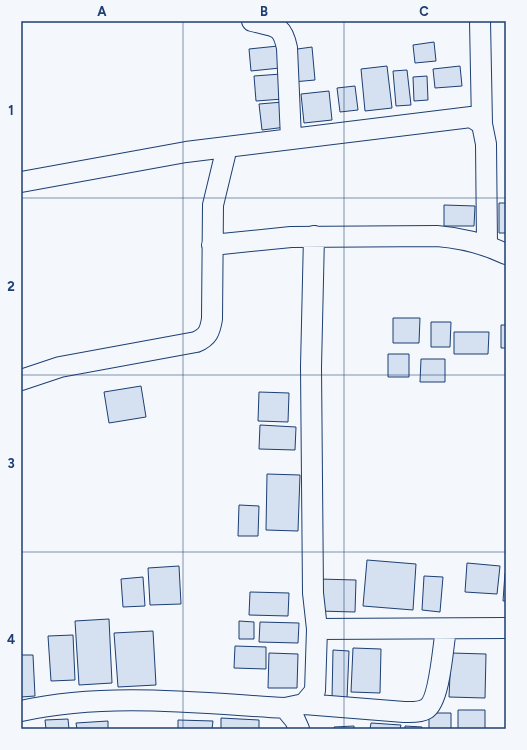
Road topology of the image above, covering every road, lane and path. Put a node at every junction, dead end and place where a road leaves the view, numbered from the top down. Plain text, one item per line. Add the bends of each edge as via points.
1 (252, 21) edge
2 (480, 21) edge
3 (482, 124) junction
4 (291, 139) junction
5 (227, 147) junction
6 (21, 182) edge
7 (314, 236) junction
8 (487, 244) junction
9 (212, 245) junction
10 (506, 254) edge
11 (21, 380) edge
12 (506, 628) edge
13 (317, 629) junction
14 (446, 629) junction
15 (294, 706) junction
16 (21, 711) edge
17 (299, 729) edge

1 - 4 street via 277,28 284,34 287,48
2 - 3 street
3 - 4 street via 470,118 451,119
3 - 8 street via 486,144
4 - 5 street
5 - 6 street
5 - 9 street via 213,205
7 - 8 street via 437,236
7 - 9 street via 291,236
7 - 13 street via 311,367 312,569
8 - 10 street
9 - 11 street via 212,319 210,331 205,338 196,342 60,367
12 - 14 street
13 - 14 street
13 - 15 street via 315,691
14 - 15 street via 437,686 427,709 404,712
15 - 16 street via 204,702 74,702
15 - 17 street

